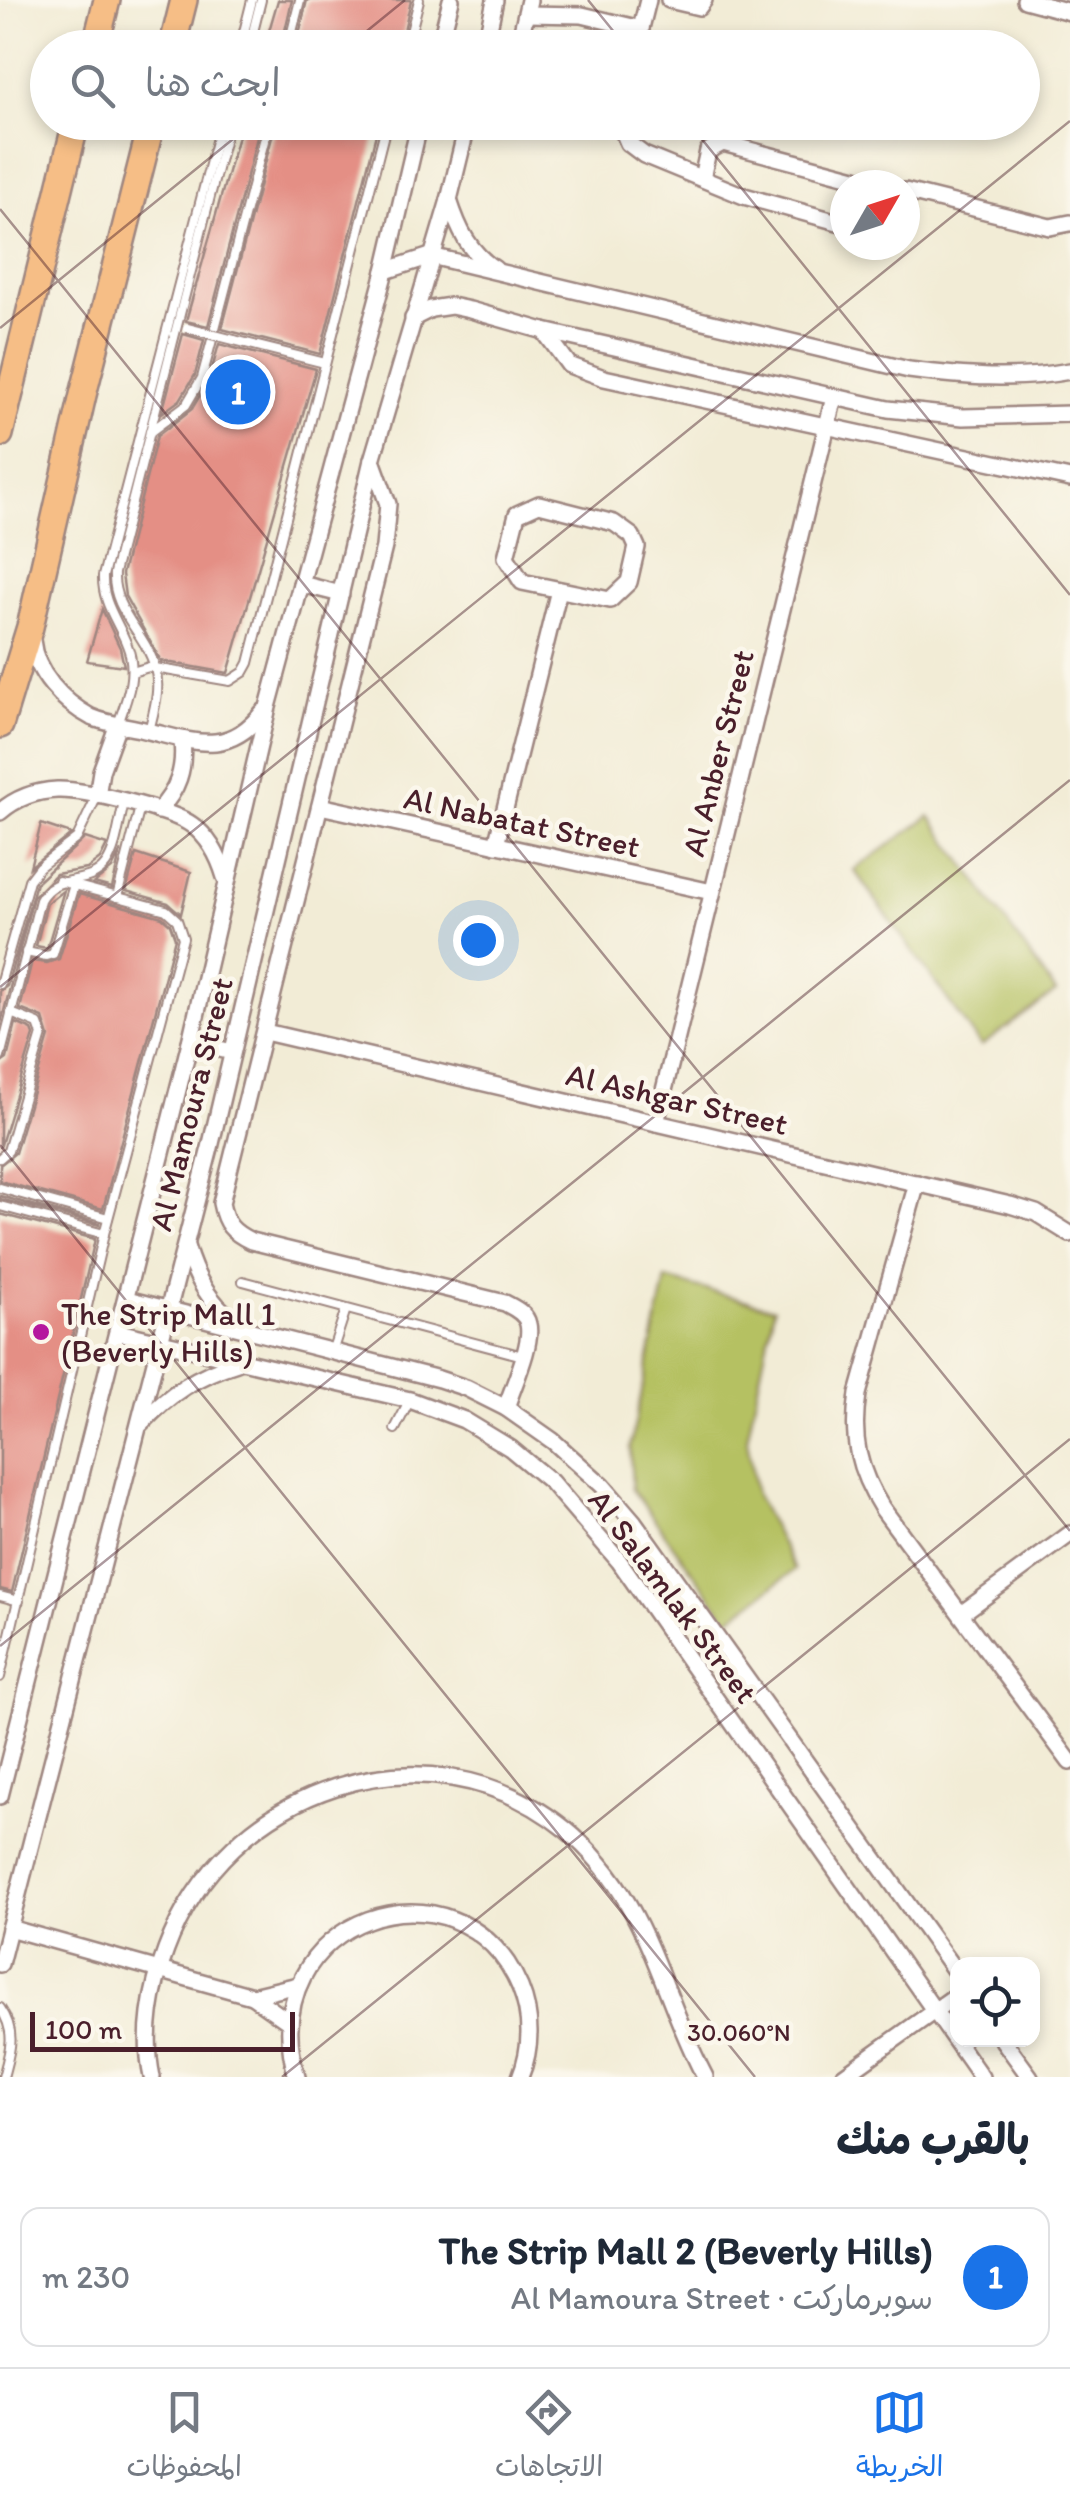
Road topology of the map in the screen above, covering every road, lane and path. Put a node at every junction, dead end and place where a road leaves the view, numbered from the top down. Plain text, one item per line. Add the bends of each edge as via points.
1 (106, 0) edge
2 (184, 0) edge
3 (252, 0) edge
4 (261, 0) edge
5 (300, 0) edge
6 (419, 0) edge
7 (451, 0) edge
8 (495, 0) edge
9 (547, 0) edge
10 (648, 0) edge
11 (668, 0) edge
12 (704, 0) edge
13 (1024, 0) edge
14 (528, 7) edge
15 (1070, 12) edge
16 (582, 15) junction
17 (641, 29) joint
18 (99, 30) edge
19 (176, 30) edge
20 (244, 30) edge
21 (254, 30) edge
22 (292, 30) edge
23 (412, 30) edge
24 (444, 30) edge
25 (489, 30) edge
26 (72, 140) edge
27 (147, 140) edge
28 (216, 140) edge
29 (224, 140) edge
30 (264, 140) edge
31 (382, 140) edge
32 (416, 140) edge
33 (464, 140) edge
34 (627, 140) edge
35 (830, 171) edge
36 (702, 178) junction
37 (920, 196) edge
38 (449, 200) junction
39 (830, 220) edge
40 (1070, 223) edge
41 (431, 256) junction
42 (385, 271) junction
43 (506, 276) junction
44 (413, 318) junction
45 (177, 326) junction
46 (544, 331) junction
47 (325, 363) junction
48 (1070, 371) edge
49 (834, 397) junction
50 (1070, 414) edge
51 (826, 426) junction
52 (145, 432) junction
53 (0, 434) edge
54 (372, 460) junction
55 (1070, 479) edge
56 (301, 584) junction
57 (559, 590) junction
58 (341, 594) junction
59 (30, 626) junction
60 (155, 668) junction
61 (132, 672) junction
62 (268, 707) junction
63 (118, 724) junction
64 (0, 726) edge
65 (149, 731) junction
66 (182, 741) junction
67 (96, 796) junction
68 (132, 805) junction
69 (320, 806) junction
70 (158, 811) junction
71 (0, 812) edge
72 (496, 845) junction
73 (226, 880) junction
74 (59, 881) junction
75 (74, 885) junction
76 (712, 892) junction
77 (118, 898) junction
78 (26, 952) junction
79 (0, 984) edge
80 (11, 1014) junction
81 (266, 1032) junction
82 (190, 1042) junction
83 (232, 1052) junction
84 (0, 1057) edge
85 (656, 1122) junction
86 (210, 1148) junction
87 (232, 1155) junction
88 (0, 1158) edge
89 (917, 1183) junction
90 (0, 1188) edge
91 (0, 1206) edge
92 (108, 1218) junction
93 (104, 1234) junction
94 (1070, 1234) edge
95 (185, 1243) junction
96 (243, 1281) dead end
97 (126, 1299) junction
98 (346, 1308) junction
99 (168, 1310) junction
100 (118, 1332) junction
101 (258, 1334) junction
102 (159, 1342) junction
103 (332, 1353) junction
104 (523, 1356) junction
105 (241, 1362) junction
106 (262, 1367) junction
107 (410, 1400) junction
108 (506, 1408) junction
109 (141, 1424) junction
110 (395, 1429) dead end
111 (1070, 1534) edge
112 (0, 1596) edge
113 (20, 1602) junction
114 (960, 1614) junction
115 (0, 1677) edge
116 (1070, 1762) edge
117 (0, 1796) edge
118 (9, 1928) junction
119 (0, 1964) edge
120 (950, 1965) edge
121 (159, 1970) junction
122 (298, 1985) junction
123 (252, 1996) junction
124 (950, 2000) edge
125 (0, 2008) edge
126 (935, 2010) junction
127 (288, 2022) junction
128 (1008, 2047) edge
129 (3, 2077) edge
130 (152, 2077) edge
131 (298, 2077) edge
132 (520, 2077) edge
133 (705, 2077) edge
134 (842, 2077) edge
135 (981, 2077) edge
136 (1030, 2077) edge

1 - 18 main road
2 - 19 main road
3 - 20 lane
4 - 21 lane
5 - 22 lane
6 - 23 lane
7 - 24 street
8 - 25 street
9 - 16 street
10 - 17 street
11 - 12 street via 700,7
13 - 15 street
14 - 16 street
16 - 17 street
26 - 53 main road
27 - 59 main road
28 - 45 lane
29 - 45 lane
30 - 52 lane via 202,378 175,416
31 - 47 lane
32 - 42 street, Al Mamoura Street
33 - 38 street, Al Mamoura Street
34 - 36 street via 635,150
35 - 36 street via 722,143 708,151
36 - 39 street
37 - 40 street via 1050,227
38 - 41 street, Al Mamoura Street
38 - 43 street via 466,242
41 - 42 street
41 - 43 street
41 - 44 street, Al Mamoura Street
42 - 56 street, Al Mamoura Street
43 - 48 street via 909,370 977,379
44 - 46 street via 451,306
44 - 54 street, Al Mamoura Street
45 - 47 lane, bridge
45 - 52 lane
46 - 49 street
46 - 51 street via 568,365 584,372
47 - 60 lane via 244,672 230,681
49 - 50 street via 963,417
49 - 51 street, Al Anber Street
51 - 55 street
51 - 76 street, Al Anber Street
52 - 60 lane via 114,584
52 - 61 lane via 103,585
54 - 58 street, Al Mamoura Street
54 - 69 street via 388,504 384,547
56 - 58 street
56 - 62 street, Al Mamoura Street
57 - 57 street via 618,596 629,582 632,536 614,523 539,504 524,508 506,557 522,582
57 - 72 street
58 - 83 street, Al Mamoura Street
59 - 63 street via 34,656 48,681 94,718
59 - 64 main road
60 - 61 lane
60 - 65 lane via 158,698
61 - 63 lane
62 - 66 street via 231,739
62 - 73 street, Al Mamoura Street
63 - 65 street
63 - 67 street
65 - 66 street
66 - 70 street via 177,786
67 - 68 street
67 - 71 street via 35,793
67 - 79 lane via 77,838 29,880
68 - 70 street
68 - 74 lane via 104,866 91,876
68 - 77 lane
69 - 72 street, Al Nabatat Street
69 - 81 street
70 - 73 street via 195,827
72 - 76 street, Al Nabatat Street
73 - 82 street, Al Mamoura Street
74 - 75 lane
74 - 78 lane via 40,900
75 - 77 lane
75 - 78 lane via 53,954
76 - 85 street, Al Anber Street
77 - 92 lane via 166,910 183,938
78 - 80 lane
80 - 84 lane
80 - 88 lane via 38,1024 42,1035 8,1151
81 - 85 street, Al Ashgar Street
81 - 87 street
82 - 83 street
82 - 97 street, Al Mamoura Street
83 - 86 street, Al Mamoura Street
85 - 89 street, Al Ashgar Street
86 - 87 street
86 - 95 street, Al Mamoura Street
87 - 104 street via 221,1204 236,1234 505,1303 528,1324
89 - 94 street, Al Ashgar Street via 1036,1213
89 - 114 street via 858,1394 856,1454 882,1508
90 - 92 lane
91 - 93 lane
92 - 93 lane
93 - 113 lane
95 - 99 street, Al Mamoura Street
95 - 101 street via 215,1304
96 - 98 lane
97 - 99 street, Al Salamlak Street
97 - 100 street, Al Mamoura Street
98 - 103 lane
98 - 104 lane
99 - 101 street, Al Salamlak Street
99 - 102 street, Al Mamoura Street
100 - 102 street, Al Salamlak Street
100 - 117 street, Al Mamoura Street
101 - 103 street, Al Salamlak Street
101 - 106 street
102 - 105 street, Al Salamlak Street
102 - 109 street, Al Mamoura Street
103 - 108 street, Al Salamlak Street via 439,1379
104 - 108 street
105 - 106 street, Al Salamlak Street
105 - 109 street via 186,1384
106 - 107 street, Al Salamlak Street
107 - 110 lane
107 - 126 street, Al Salamlak Street via 464,1420 510,1448 586,1520
108 - 120 street, Al Salamlak Street via 581,1466 634,1522
109 - 118 street, Al Mamoura Street
111 - 114 street
112 - 113 lane
113 - 115 lane
114 - 116 street
118 - 119 street, Al Mamoura Street
118 - 121 street
121 - 123 street
121 - 130 street via 150,2016
121 - 133 street via 191,1896 259,1825 302,1798 391,1775 474,1783 541,1812 604,1866 654,1952
122 - 123 street
122 - 127 street
122 - 132 street via 337,1935 365,1920 396,1912 460,1923 494,1948 526,2001 530,2032
123 - 127 street
124 - 126 street
125 - 129 lane via 12,2041
126 - 134 street
126 - 135 street, Al Salamlak Street
127 - 131 street
128 - 136 street

